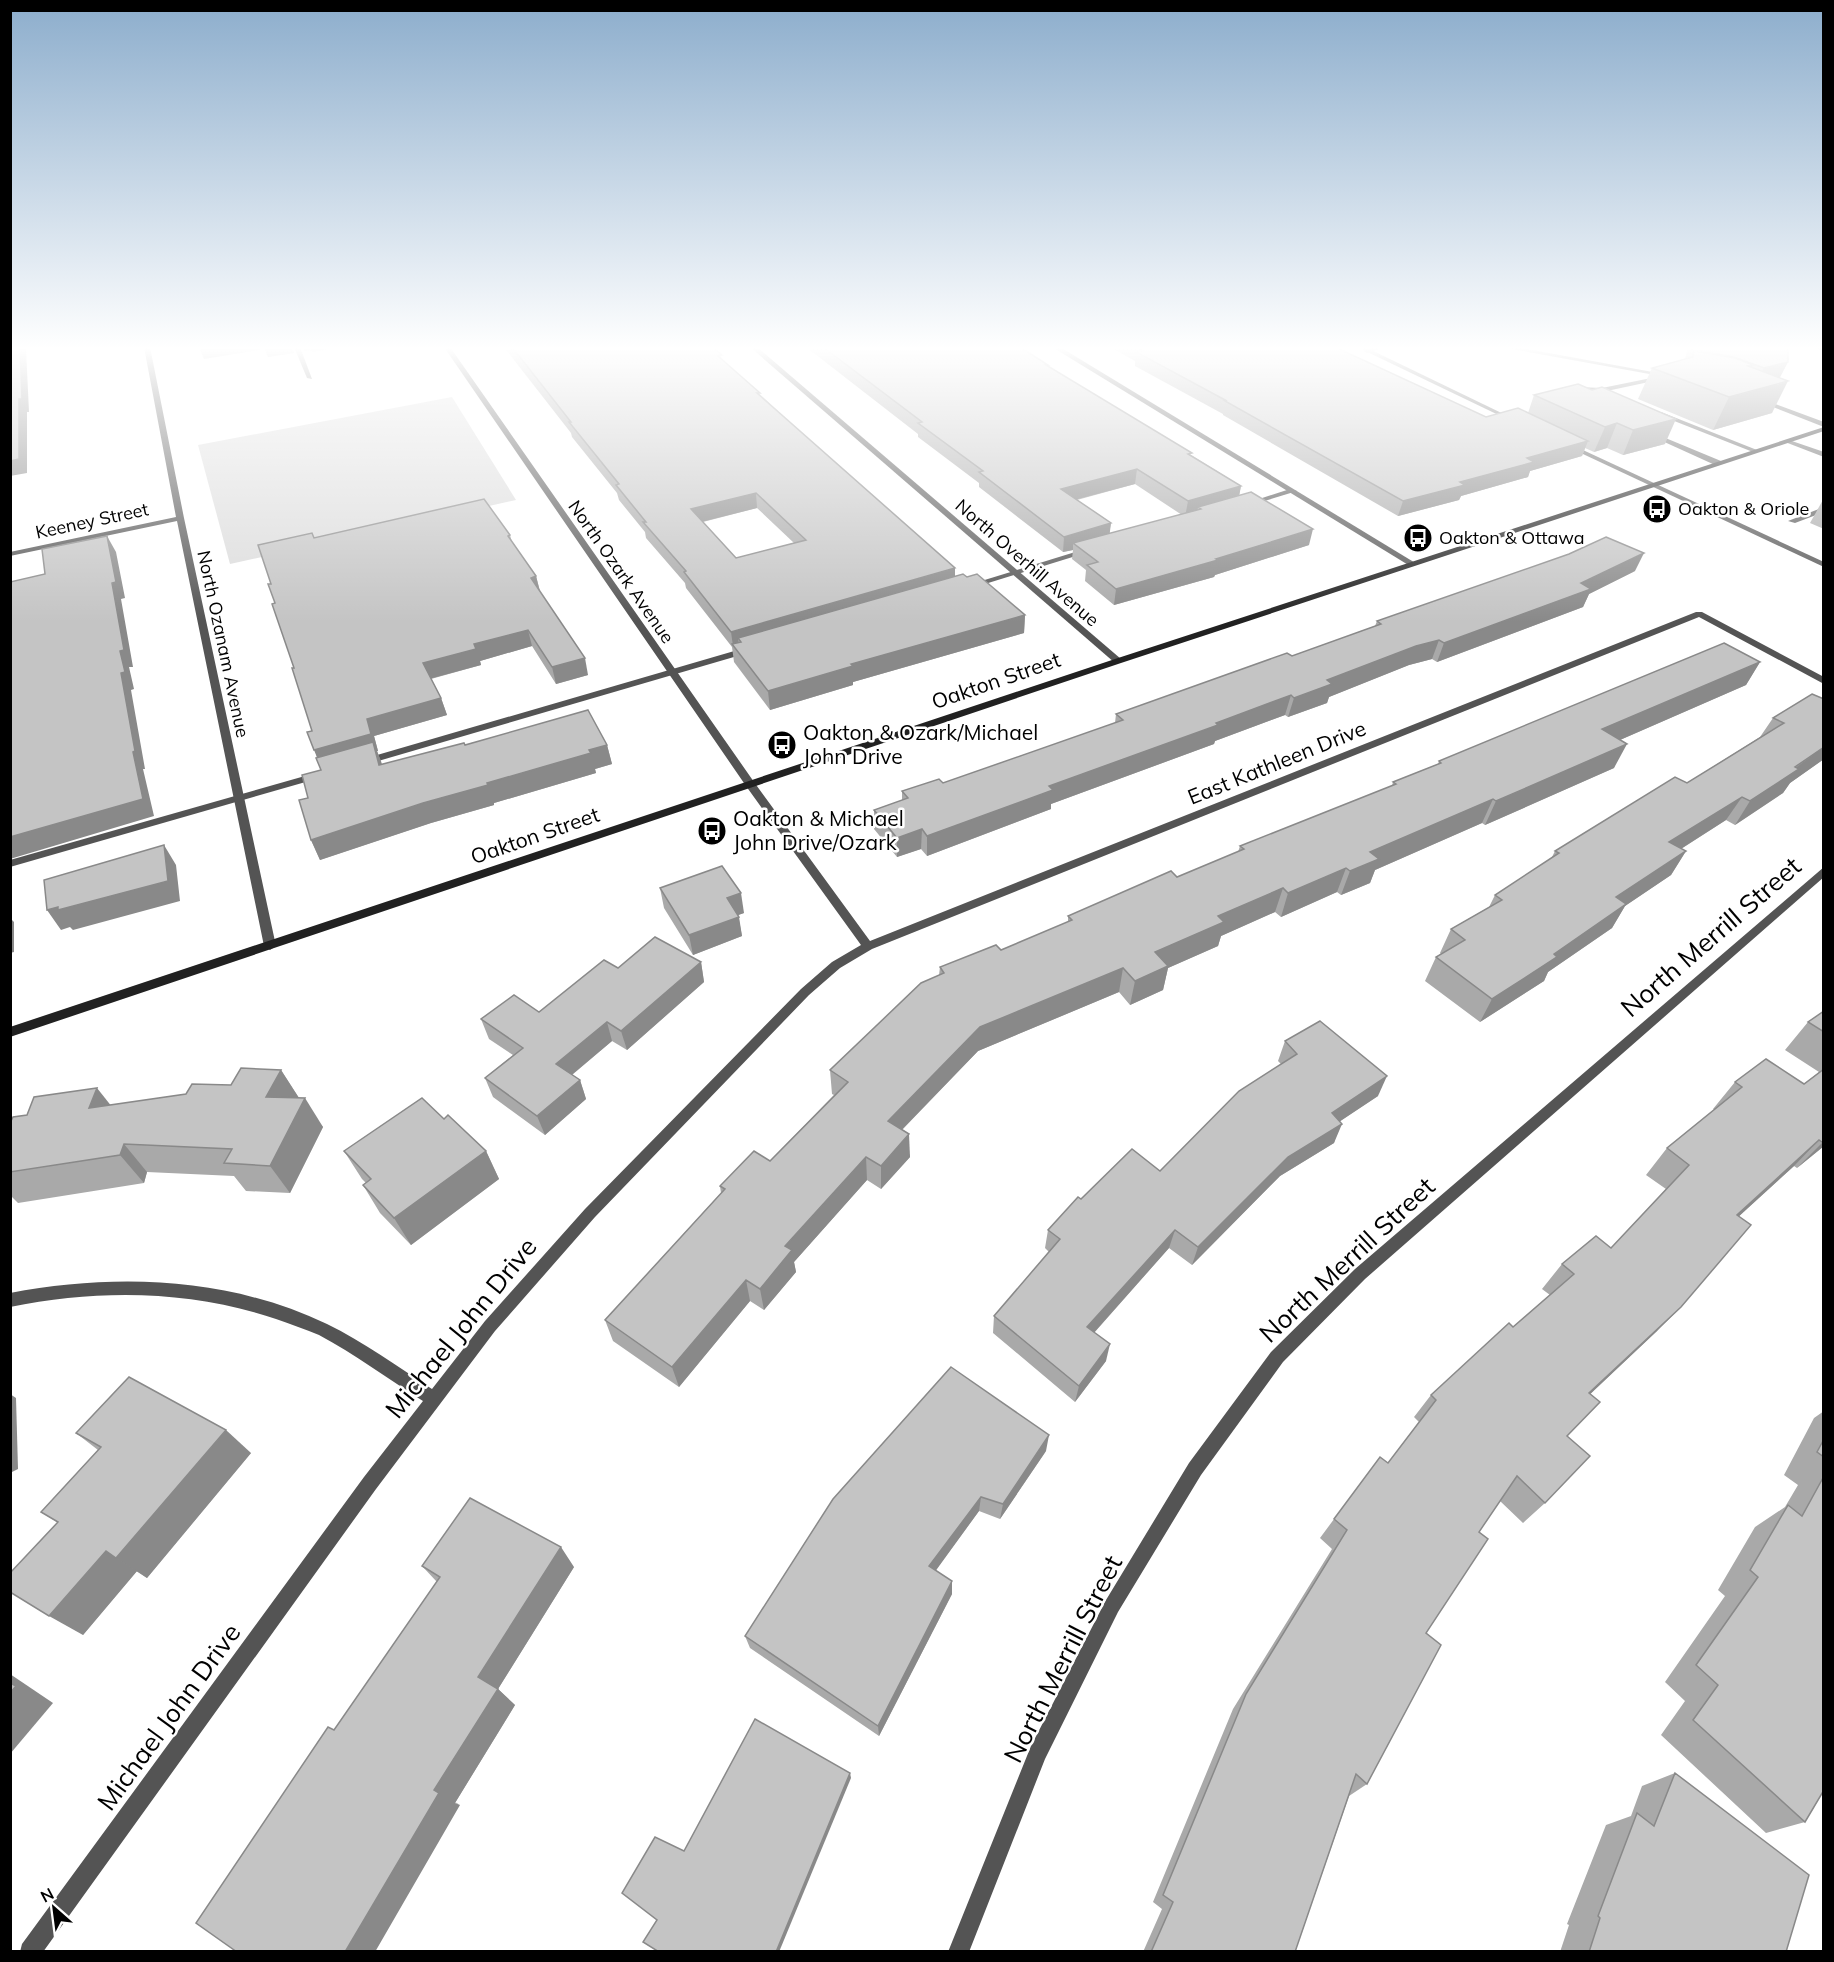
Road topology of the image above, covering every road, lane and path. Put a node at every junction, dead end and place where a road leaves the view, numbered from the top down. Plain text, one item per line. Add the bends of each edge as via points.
1 (165, 439) edge
2 (510, 439) edge
3 (860, 439) edge
4 (1206, 439) edge
5 (1664, 439) edge
6 (1722, 439) edge
7 (1793, 439) edge
8 (1557, 440) edge
9 (1787, 441) junction
10 (1755, 452) junction
11 (1824, 455) edge
12 (1718, 463) junction
13 (1652, 485) junction
14 (1293, 491) junction
15 (1238, 508) edge
16 (1824, 508) edge
17 (180, 518) junction
18 (1792, 521) dead end
19 (1093, 550) edge
20 (10, 554) edge
21 (1413, 564) junction
22 (1824, 565) edge
23 (1015, 572) junction
24 (958, 589) edge
25 (764, 645) edge
26 (1118, 661) junction
27 (672, 672) junction
28 (1824, 681) edge
29 (353, 765) edge
30 (330, 771) edge
31 (750, 784) junction
32 (239, 798) junction
33 (10, 864) edge
34 (1824, 870) edge
35 (270, 946) junction
36 (868, 946) junction
37 (10, 1032) edge
38 (10, 1300) edge
39 (434, 1399) junction
40 (30, 1952) edge
41 (958, 1952) edge

1 - 17 street, North Ozanam Avenue
2 - 27 street, North Ozark Avenue
3 - 23 street, North Overhill Avenue
4 - 14 street
5 - 12 street
6 - 10 street
7 - 9 main road, Oakton Street
8 - 13 street
9 - 10 main road, Oakton Street
9 - 11 street
10 - 12 main road, Oakton Street
12 - 13 main road, Oakton Street
13 - 21 main road, Oakton Street
13 - 22 street
14 - 15 street
14 - 21 street
16 - 18 street
17 - 20 street, Keeney Street
17 - 32 street, North Ozanam Avenue
19 - 23 street
21 - 26 main road, Oakton Street
23 - 24 street
23 - 26 street, North Overhill Avenue
25 - 27 street
26 - 31 main road, Oakton Street
27 - 29 street
27 - 31 street, North Ozark Avenue
28 - 36 street, East Kathleen Drive via 1699,614
30 - 32 street
31 - 35 main road, Oakton Street
31 - 36 street
32 - 33 street
32 - 35 street, North Ozanam Avenue
34 - 41 street, North Merrill Street via 1360,1274 1277,1357 1195,1468 1112,1606 1038,1753
35 - 37 main road, Oakton Street
36 - 39 street, Michael John Drive via 836,965 805,992 615,1188 490,1326
38 - 39 street via 117,1287 205,1293 268,1309 327,1332
39 - 40 street, Michael John Drive

